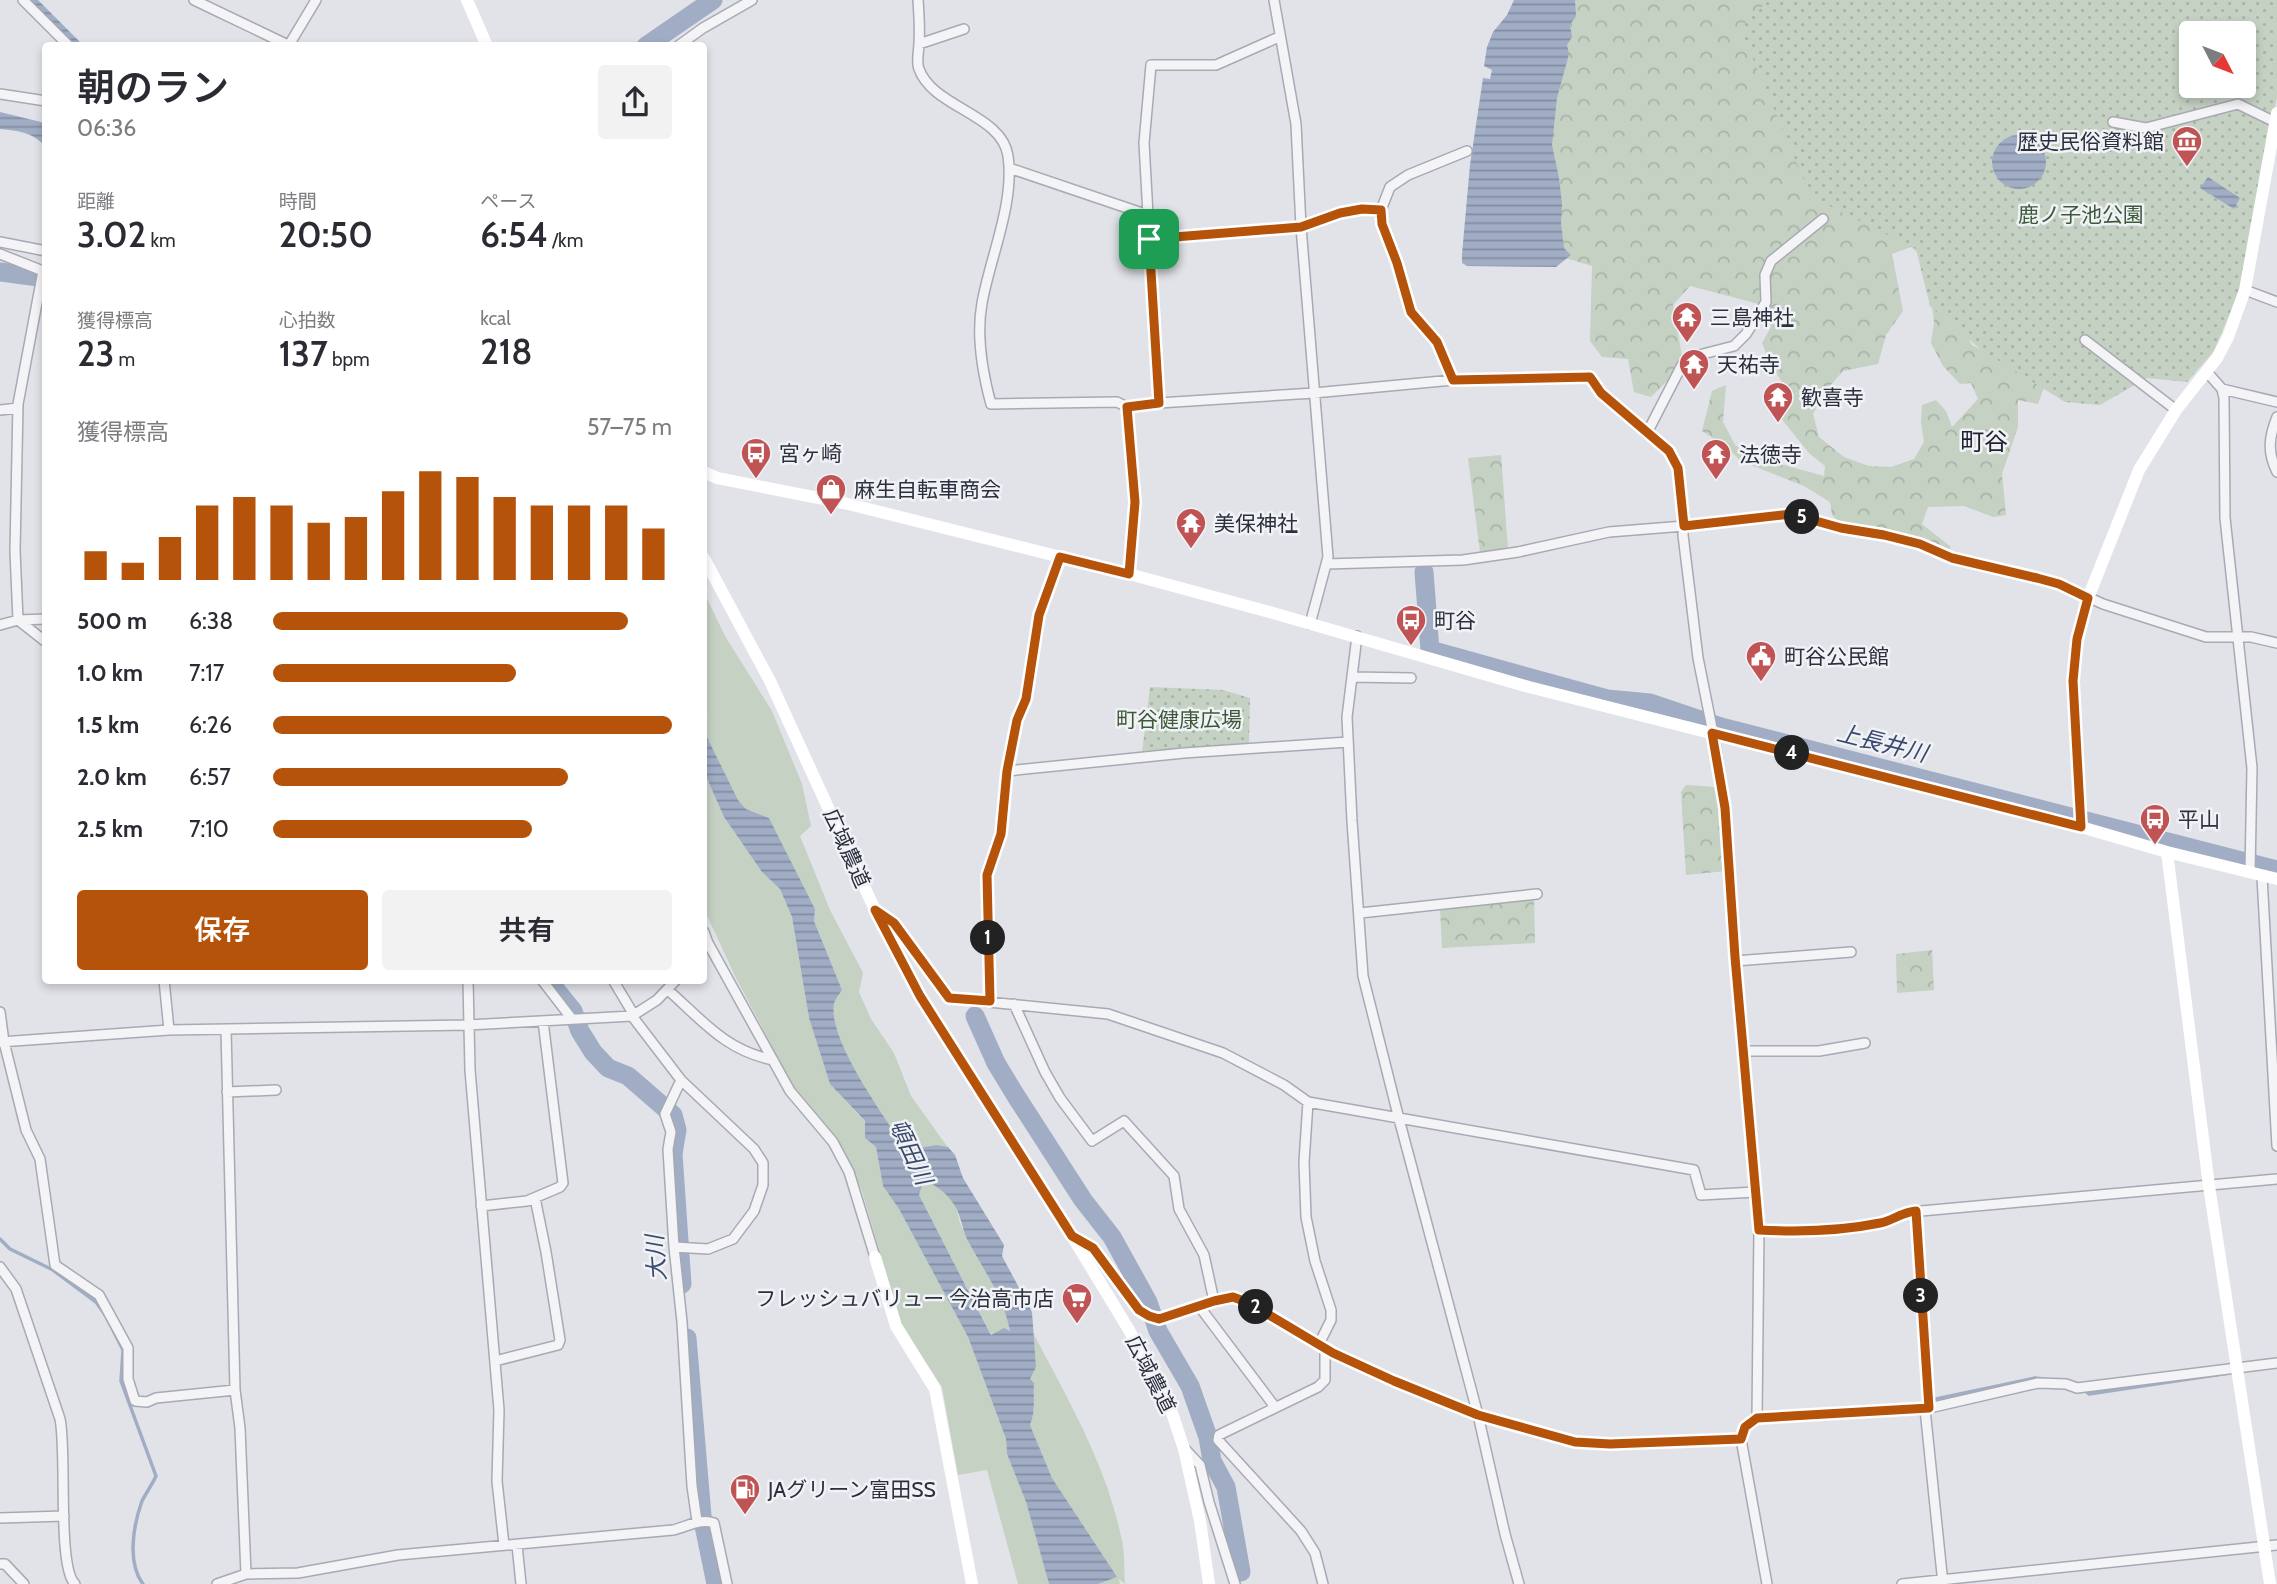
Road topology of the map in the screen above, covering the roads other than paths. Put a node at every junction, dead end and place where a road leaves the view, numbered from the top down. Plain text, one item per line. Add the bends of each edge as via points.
1 (23, 0) edge
2 (194, 0) edge
3 (316, 0) edge
4 (467, 0) edge
5 (752, 0) edge
6 (918, 0) edge
7 (1274, 0) edge
8 (964, 29) dead end
9 (1279, 37) junction
10 (65, 42) edge
11 (284, 42) edge
12 (292, 42) edge
13 (485, 42) edge
14 (683, 42) edge
15 (919, 44) junction
16 (0, 94) edge
17 (42, 101) edge
18 (2276, 118) edge
19 (2113, 122) dead end
20 (1466, 151) dead end
21 (1009, 169) junction
22 (1381, 210) junction
23 (1148, 215) junction
24 (1823, 219) dead end
25 (1301, 227) junction
26 (1149, 239) junction
27 (0, 242) edge
28 (42, 250) edge
29 (0, 254) edge
30 (42, 271) edge
31 (42, 276) edge
32 (2245, 290) junction
33 (2277, 302) edge
34 (2085, 340) dead end
35 (2207, 372) junction
36 (1453, 380) junction
37 (2222, 389) junction
38 (1314, 393) junction
39 (2276, 399) edge
40 (1159, 403) junction
41 (1127, 407) junction
42 (18, 408) junction
43 (0, 410) edge
44 (2176, 410) junction
45 (2277, 417) edge
46 (1647, 433) junction
47 (2273, 437) edge
48 (2277, 472) edge
49 (707, 473) edge
50 (1684, 526) junction
51 (1060, 557) junction
52 (707, 564) edge
53 (1326, 564) junction
54 (1129, 574) junction
55 (2088, 598) junction
56 (42, 619) edge
57 (18, 621) junction
58 (1310, 624) junction
59 (0, 625) edge
60 (1357, 636) junction
61 (2238, 637) junction
62 (42, 639) edge
63 (2277, 643) edge
64 (1352, 677) junction
65 (1411, 678) dead end
66 (1712, 733) junction
67 (1348, 742) junction
68 (1007, 771) junction
69 (2081, 827) junction
70 (2167, 852) junction
71 (2256, 874) junction
72 (2277, 879) edge
73 (1537, 894) dead end
74 (875, 910) junction
75 (1360, 913) junction
76 (707, 948) edge
77 (1851, 952) dead end
78 (1735, 961) junction
79 (164, 984) edge
80 (468, 984) edge
81 (545, 984) edge
82 (615, 984) edge
83 (673, 984) edge
84 (668, 990) junction
85 (990, 1001) junction
86 (1014, 1004) junction
87 (0, 1013) edge
88 (633, 1015) junction
89 (572, 1019) junction
90 (543, 1021) junction
91 (468, 1025) junction
92 (169, 1030) junction
93 (226, 1030) junction
94 (2, 1042) edge
95 (1866, 1043) dead end
96 (1743, 1051) junction
97 (773, 1060) junction
98 (681, 1080) junction
99 (276, 1090) dead end
100 (228, 1092) junction
101 (1308, 1102) junction
102 (1399, 1119) junction
103 (2277, 1146) edge
104 (2277, 1179) edge
105 (2210, 1185) junction
106 (1755, 1192) junction
107 (535, 1198) junction
108 (481, 1206) junction
109 (1916, 1211) junction
110 (1759, 1230) junction
111 (1072, 1236) junction
112 (674, 1247) junction
113 (875, 1257) joint
114 (0, 1266) edge
115 (1214, 1301) junction
116 (1199, 1306) junction
117 (1322, 1346) junction
118 (495, 1361) junction
119 (2277, 1363) edge
120 (2237, 1368) junction
121 (235, 1390) junction
122 (1275, 1407) junction
123 (1927, 1408) junction
124 (1478, 1415) junction
125 (1757, 1418) junction
126 (1741, 1439) junction
127 (1184, 1449) junction
128 (64, 1516) junction
129 (0, 1518) edge
130 (697, 1521) junction
131 (504, 1545) junction
132 (517, 1545) junction
133 (2271, 1546) edge
134 (0, 1564) edge
135 (246, 1574) junction
136 (1942, 1582) edge
137 (24, 1584) edge
138 (75, 1584) edge
139 (217, 1584) edge
140 (521, 1584) edge
141 (727, 1584) edge
142 (972, 1584) edge
143 (1209, 1584) edge
144 (1235, 1584) edge
145 (1323, 1584) edge
146 (1519, 1584) edge
147 (1767, 1584) edge
148 (1902, 1584) edge
149 (2270, 1584) edge

1 - 10 street
2 - 11 street
3 - 12 street
4 - 13 street
5 - 14 street
6 - 15 street
7 - 9 street
8 - 15 street
9 - 23 street via 1216,65 1151,65 1144,143
9 - 25 street via 1296,124
15 - 21 street via 918,67 926,82 990,128 1005,144
16 - 17 street
18 - 19 street via 2238,104 2146,128
18 - 32 street
20 - 22 street via 1390,187
21 - 23 street
21 - 41 street via 1005,213 981,306 981,366 991,404 1117,402
22 - 25 street via 1340,213
22 - 36 street via 1411,312 1437,342
23 - 26 street
24 - 46 street via 1771,261 1765,275 1766,302 1746,334 1734,346 1691,357 1682,365
25 - 26 street
25 - 38 street
26 - 40 street
27 - 28 street
29 - 30 street
31 - 42 street
32 - 33 street
32 - 35 street via 2228,337
34 - 44 street
35 - 37 street
35 - 44 street
36 - 38 street
36 - 46 street via 1590,377 1601,393
37 - 39 street
37 - 61 street via 2225,518
38 - 40 street
38 - 53 street
40 - 41 street
41 - 54 street via 1135,502
42 - 43 street
42 - 57 street
44 - 55 street via 2139,470
45 - 47 street
46 - 50 street via 1669,451 1678,468
47 - 48 street via 2270,459
49 - 51 street
50 - 53 street via 1609,532 1463,560
50 - 55 street via 1791,514 1920,544 1952,558 2059,584
50 - 66 street via 1698,658
51 - 54 street
51 - 68 street via 1039,615 1026,699
52 - 74 street, 広域農道 via 770,681
53 - 58 street
54 - 58 street
55 - 61 street via 2206,637
55 - 69 street via 2077,639 2073,681
56 - 57 street
57 - 59 street
57 - 62 street
58 - 60 street
60 - 64 street
60 - 66 street via 1529,687
61 - 63 street
61 - 71 street via 2252,768
64 - 65 street
64 - 67 street
66 - 69 street
66 - 78 street via 1725,808
67 - 68 street
67 - 75 street
68 - 85 street via 1001,834 987,875
69 - 70 street
70 - 71 street
70 - 105 street
71 - 72 street
71 - 103 street
73 - 75 street
74 - 85 street via 894,923 949,998
74 - 111 street, 広域農道 via 920,996
75 - 102 street via 1363,976
76 - 97 street
77 - 78 street
78 - 96 street
79 - 92 street
80 - 91 street
81 - 89 street
82 - 88 street
83 - 84 street
84 - 88 street
84 - 97 street via 710,1030 752,1056
85 - 86 street
86 - 101 street via 1108,1014 1223,1053 1284,1084
86 - 115 street via 1045,1072 1092,1141 1124,1121 1174,1176 1179,1209 1204,1255
87 - 94 street
88 - 89 street
88 - 98 street
89 - 90 street
90 - 91 street
90 - 107 street via 563,1183
91 - 93 street
91 - 108 street
92 - 93 street
92 - 94 street
93 - 100 street
94 - 121 street via 26,1130 40,1159 55,1265 99,1295 128,1348 128,1380 135,1401
95 - 96 street via 1819,1051
96 - 106 street
97 - 113 street via 790,1091 833,1142 849,1172
98 - 112 street via 665,1114 671,1132
98 - 112 street via 754,1149 763,1163 763,1185 754,1212 733,1239 708,1248
99 - 100 street
100 - 121 street
101 - 102 street
101 - 117 street via 1306,1217 1331,1310
102 - 106 street via 1694,1170 1701,1195
102 - 124 street
104 - 105 street
105 - 109 street
105 - 120 street
106 - 110 street
107 - 108 street
107 - 118 street via 560,1340 558,1345
108 - 118 street
109 - 110 street via 1882,1223 1794,1232
109 - 123 street
110 - 125 street
111 - 116 street via 1093,1248 1139,1310 1149,1316 1159,1319
111 - 127 street, 広域農道 via 1135,1342 1172,1413
112 - 130 street
113 - 142 street via 896,1326 934,1389
114 - 128 street via 16,1289 60,1419
115 - 116 street
115 - 117 street via 1233,1297 1249,1303
116 - 122 street
117 - 122 street via 1325,1380
117 - 124 street
118 - 131 street via 497,1482
119 - 120 street
120 - 123 street via 2077,1388 2038,1383
120 - 133 street
121 - 135 street
122 - 145 street via 1219,1435 1218,1440 1301,1531 1315,1553
123 - 125 street
123 - 136 street
124 - 126 street via 1575,1442
124 - 146 street
125 - 126 street via 1745,1427
126 - 147 street
127 - 143 street, 広域農道
127 - 144 street via 1200,1465
128 - 129 street
128 - 138 street via 66,1564
130 - 132 street via 673,1530
130 - 141 street via 714,1523
131 - 132 street
131 - 135 street via 398,1555 298,1573
132 - 140 street
133 - 136 street
133 - 149 street
134 - 137 street
135 - 139 street
136 - 148 street

